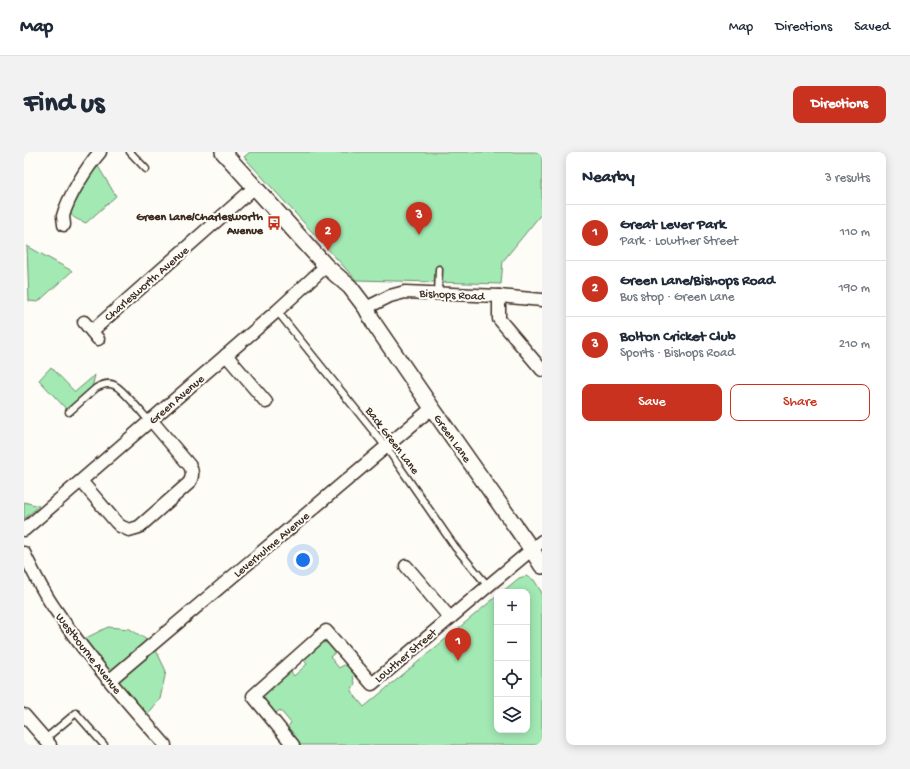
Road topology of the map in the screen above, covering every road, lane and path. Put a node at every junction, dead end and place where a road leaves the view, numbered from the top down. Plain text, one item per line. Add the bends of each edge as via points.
1 (100, 152) edge
2 (130, 152) edge
3 (223, 152) edge
4 (146, 169) dead end
5 (255, 187) junction
6 (64, 225) dead end
7 (326, 266) junction
8 (439, 269) dead end
9 (438, 294) junction
10 (499, 296) junction
11 (542, 300) edge
12 (366, 308) junction
13 (277, 311) junction
14 (91, 330) dead end
15 (226, 354) junction
16 (542, 370) edge
17 (266, 402) dead end
18 (432, 408) junction
19 (69, 412) dead end
20 (150, 421) junction
21 (386, 447) junction
22 (81, 481) junction
23 (24, 530) edge
24 (537, 546) edge
25 (24, 553) edge
26 (406, 566) dead end
27 (542, 566) edge
28 (488, 586) junction
29 (450, 618) junction
30 (110, 680) junction
31 (24, 714) edge
32 (44, 743) edge
33 (104, 745) edge
34 (165, 745) edge
35 (293, 745) edge

1 - 6 street via 83,174 66,207
2 - 4 lane
3 - 5 street
5 - 7 street
5 - 14 street, Charlesworth Avenue
7 - 12 street via 347,298
7 - 13 street, Green Avenue
8 - 9 lane
9 - 10 street, Bishops Road
9 - 12 street, Bishops Road via 405,292
10 - 11 street, Bishops Road
10 - 16 street via 499,319
12 - 18 street, Green Lane via 375,326
13 - 15 street, Green Avenue
13 - 21 lane, Back Green Lane
15 - 17 street
15 - 20 street, Green Avenue
18 - 21 street, Leverhulme Avenue
18 - 24 street, Green Lane
19 - 20 lane via 96,388 106,383 120,389
20 - 22 street, Green Avenue
20 - 22 street via 190,466 192,479 139,527 130,530 120,526
21 - 28 lane, Back Green Lane via 455,547
21 - 30 street, Leverhulme Avenue
22 - 23 street, Green Avenue
24 - 27 street, Green Lane
24 - 28 street, Lowther Street
25 - 30 street, Westbourne Avenue via 54,608
26 - 29 street
28 - 29 street, Lowther Street
29 - 35 street, Lowther Street via 372,684 326,631 253,696
30 - 34 street, Westbourne Avenue
31 - 32 street
32 - 33 lane via 76,713

